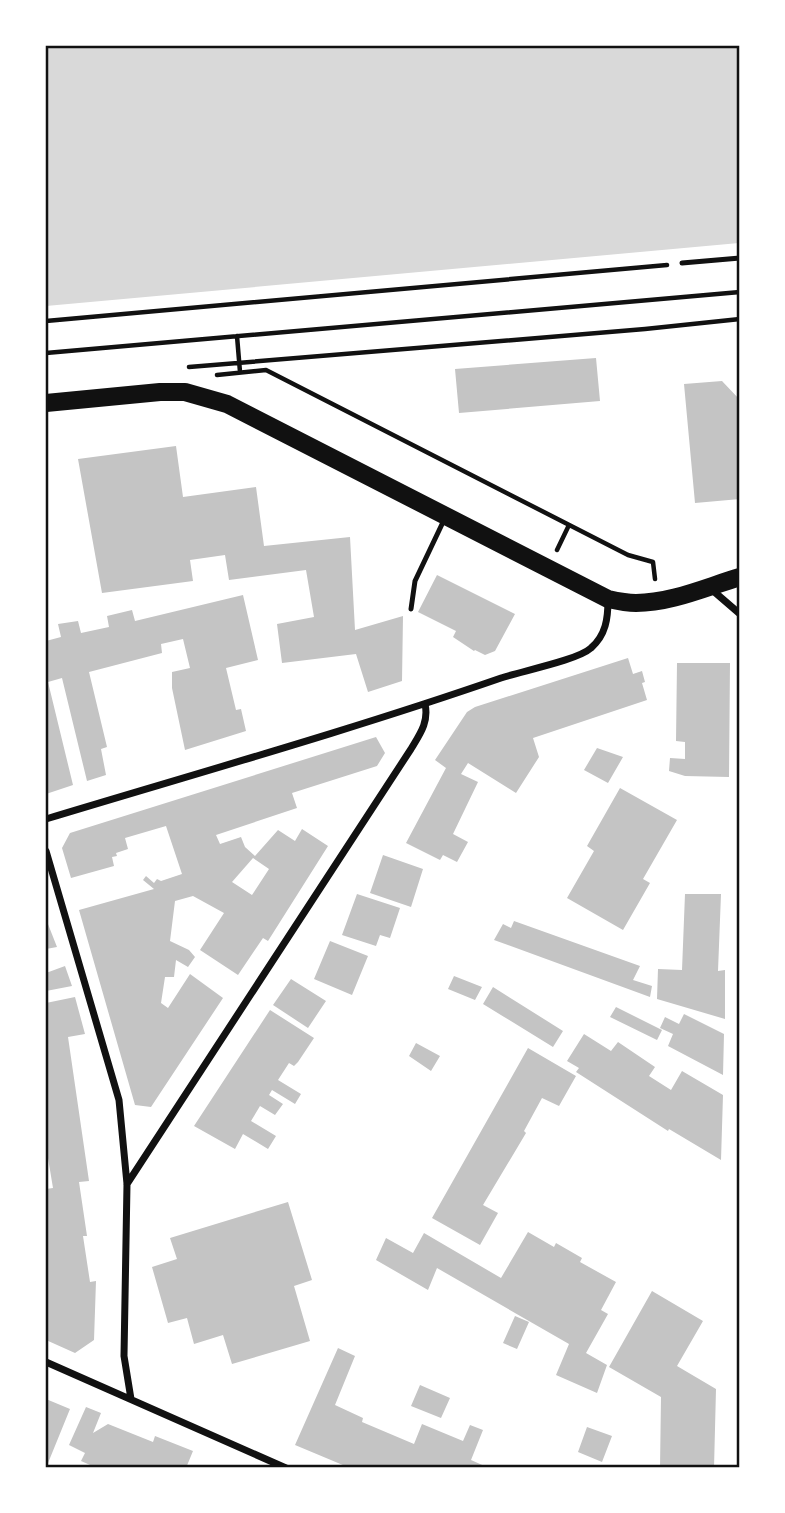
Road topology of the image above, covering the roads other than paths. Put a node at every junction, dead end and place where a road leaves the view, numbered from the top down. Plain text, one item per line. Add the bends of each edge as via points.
1 (740, 258) edge
2 (682, 263) road end
3 (46, 403) edge
4 (446, 517) junction
5 (740, 578) edge
6 (708, 587) junction
7 (608, 599) junction
8 (411, 609) dead end
9 (740, 614) edge
10 (425, 704) junction
11 (46, 820) edge
12 (46, 851) edge
13 (127, 1184) junction
14 (46, 1362) edge
15 (131, 1399) junction
16 (286, 1468) edge

1 - 2 lane
3 - 4 main road via 160,393 206,397
4 - 7 main road
4 - 8 lane via 415,581
5 - 6 main road
6 - 7 main road via 635,603
6 - 9 street
7 - 10 street via 608,619 590,650
10 - 11 street
10 - 13 street via 428,715 411,749
12 - 13 street via 119,1100
13 - 15 street via 124,1356
14 - 15 street
15 - 16 street

